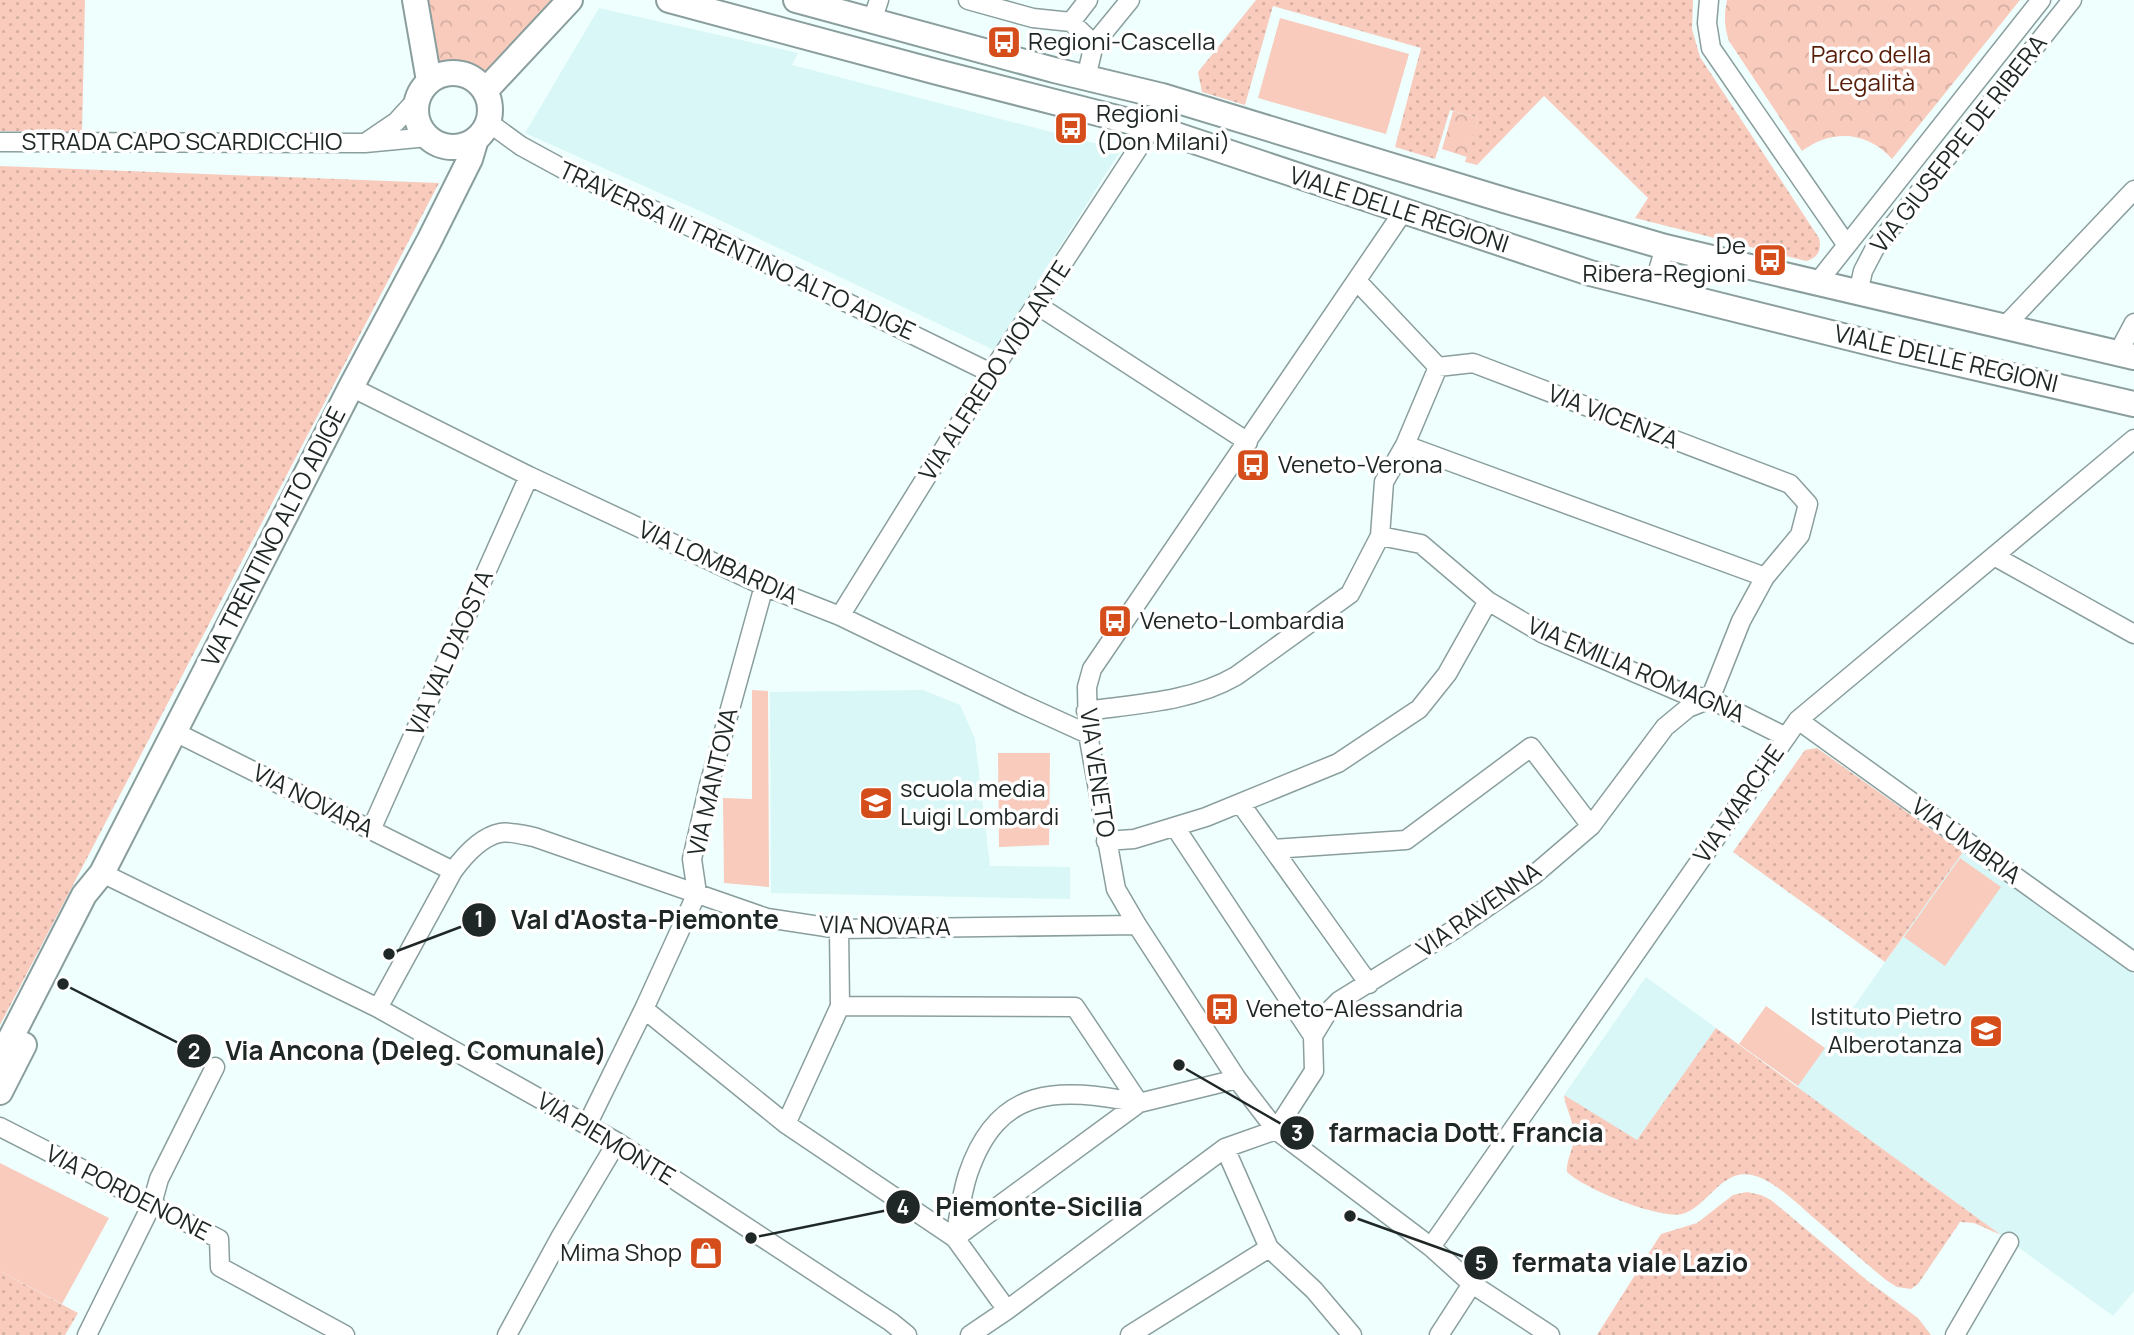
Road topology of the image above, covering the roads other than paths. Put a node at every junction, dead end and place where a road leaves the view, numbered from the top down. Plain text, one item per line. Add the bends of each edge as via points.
1 (415, 0) edge
2 (570, 0) edge
3 (669, 0) edge
4 (796, 0) edge
5 (968, 0) edge
6 (1130, 0) edge
7 (1709, 0) edge
8 (2041, 0) edge
9 (2072, 0) edge
10 (1085, 1) edge
11 (876, 10) edge
12 (1071, 22) junction
13 (1094, 44) junction
14 (1086, 78) junction
15 (424, 90) junction
16 (485, 91) junction
17 (1161, 96) junction
18 (1952, 112) junction
19 (1152, 127) junction
20 (1971, 127) junction
21 (482, 131) junction
22 (0, 142) edge
23 (437, 142) junction
24 (365, 143) junction
25 (1923, 149) junction
26 (1941, 165) junction
27 (2134, 190) edge
28 (448, 202) junction
29 (1403, 212) junction
30 (1846, 244) junction
31 (1665, 247) junction
32 (1700, 255) junction
33 (1357, 281) junction
34 (1817, 283) junction
35 (1653, 288) junction
36 (1858, 293) junction
37 (1688, 297) junction
38 (1037, 305) junction
39 (2134, 323) edge
40 (2004, 327) junction
41 (2126, 355) edge
42 (1438, 367) junction
43 (991, 373) junction
44 (351, 387) junction
45 (2134, 404) edge
46 (2134, 439) edge
47 (1248, 442) junction
48 (1405, 445) junction
49 (529, 476) junction
50 (1380, 536) junction
51 (1994, 556) junction
52 (1765, 577) junction
53 (764, 586) junction
54 (1488, 601) junction
55 (840, 616) junction
56 (2134, 634) edge
57 (1710, 699) junction
58 (1086, 711) junction
59 (1798, 720) junction
60 (173, 731) junction
61 (1088, 734) junction
62 (1786, 737) junction
63 (1240, 803) junction
64 (1591, 826) junction
65 (1175, 827) junction
66 (371, 830) junction
67 (1106, 841) junction
68 (1273, 849) junction
69 (453, 871) junction
70 (102, 873) junction
71 (698, 893) junction
72 (1137, 925) junction
73 (839, 929) junction
74 (2134, 962) edge
75 (1369, 984) junction
76 (841, 1006) junction
77 (378, 1008) junction
78 (644, 1009) junction
79 (1313, 1036) junction
80 (0, 1059) edge
81 (215, 1067) dead end
82 (1237, 1079) junction
83 (0, 1092) edge
84 (1139, 1103) junction
85 (786, 1124) junction
86 (587, 1125) junction
87 (0, 1127) edge
88 (1276, 1130) junction
89 (617, 1142) junction
90 (1225, 1148) junction
91 (152, 1205) junction
92 (955, 1238) junction
93 (2009, 1242) dead end
94 (1269, 1248) junction
95 (1431, 1248) junction
96 (1472, 1284) junction
97 (1007, 1310) junction
98 (887, 1329) edge
99 (510, 1334) edge
100 (87, 1335) edge
101 (345, 1335) edge
102 (907, 1335) edge
103 (970, 1335) edge
104 (1130, 1335) edge
105 (1352, 1335) edge
106 (1439, 1335) edge
107 (1550, 1335) edge
108 (1955, 1335) edge

1 - 15 street
2 - 16 street
3 - 19 street, VIALE DELLE REGIONI
4 - 11 street, VIALE DELLE REGIONI
5 - 12 street via 1033,18
6 - 13 street
7 - 30 street via 1711,48
8 - 18 street, VIA GIUSEPPE DE RIBERA
9 - 20 street, VIA GIUSEPPE DE RIBERA
10 - 12 street
11 - 14 street, VIALE DELLE REGIONI
12 - 13 street
13 - 14 street
14 - 17 street, VIALE DELLE REGIONI
15 - 16 street via 439,76 459,74
15 - 23 street via 417,119 421,129
15 - 24 street, STRADA CAPO SCARDICCHIO via 396,122
16 - 21 street via 490,112
17 - 19 street
17 - 31 street, VIALE DELLE REGIONI
18 - 20 street
18 - 25 street, VIA GIUSEPPE DE RIBERA
19 - 29 street, VIALE DELLE REGIONI
19 - 38 street, VIA ALFREDO VIOLANTE
20 - 26 street, VIA GIUSEPPE DE RIBERA
21 - 23 street via 457,147
21 - 28 street, VIA TRENTINO ALTO ADIGE
21 - 43 street, TRAVERSA III TRENTINO ALTO ADIGE
22 - 24 street, STRADA CAPO SCARDICCHIO
23 - 24 street, STRADA CAPO SCARDICCHIO
23 - 28 street
25 - 26 street
25 - 30 street, VIA GIUSEPPE DE RIBERA
26 - 36 street, VIA GIUSEPPE DE RIBERA via 1875,248
27 - 40 street
28 - 44 street, VIA TRENTINO ALTO ADIGE
29 - 33 street, VIA VENETO
29 - 35 street, VIALE DELLE REGIONI via 1590,273
30 - 34 street, VIA GIUSEPPE DE RIBERA
31 - 32 street, VIALE DELLE REGIONI
31 - 35 street
32 - 34 street, VIALE DELLE REGIONI
32 - 37 street
33 - 42 street
33 - 47 street, VIA VENETO
34 - 36 street, VIALE DELLE REGIONI
35 - 37 street, VIALE DELLE REGIONI
36 - 40 street, VIALE DELLE REGIONI
37 - 45 street, VIALE DELLE REGIONI
38 - 43 street, VIA ALFREDO VIOLANTE
38 - 47 street
39 - 41 street
40 - 41 street, VIALE DELLE REGIONI
42 - 48 street
42 - 52 street, VIA VICENZA via 1473,363 1790,484 1808,504 1800,535
43 - 55 street, VIA ALFREDO VIOLANTE
44 - 49 street, VIA LOMBARDIA
44 - 60 street, VIA TRENTINO ALTO ADIGE
46 - 51 street, VIA MARCHE
47 - 58 street, VIA VENETO via 1092,669
48 - 50 street via 1384,482
48 - 52 street
49 - 53 street, VIA LOMBARDIA
49 - 66 street, VIA VAL D'AOSTA
50 - 54 street, VIA EMILIA ROMAGNA via 1421,544
50 - 58 street via 1350,594 1218,687
51 - 56 street
51 - 59 street, VIA MARCHE
52 - 57 street, VIA VICENZA via 1741,621
53 - 55 street, VIA LOMBARDIA
53 - 71 street, VIA MANTOVA via 692,859
54 - 57 street, VIA EMILIA ROMAGNA via 1542,633 1685,694
54 - 63 street via 1447,674 1419,709 1338,762
55 - 61 street, VIA LOMBARDIA
57 - 62 street, VIA EMILIA ROMAGNA
57 - 64 street, VIA RAVENNA via 1688,708 1665,727
58 - 61 street, VIA VENETO
59 - 62 street, VIA MARCHE
59 - 74 street, VIA UMBRIA
60 - 66 street, VIA NOVARA
60 - 70 street, VIA TRENTINO ALTO ADIGE
61 - 67 street, VIA VENETO
62 - 95 street, VIA MARCHE
63 - 65 street
63 - 68 street
64 - 68 street via 1531,747 1406,839
64 - 75 street, VIA RAVENNA via 1535,874
65 - 67 street via 1134,839
65 - 79 street
66 - 69 street, VIA NOVARA
67 - 72 street, VIA VENETO via 1116,890
68 - 75 street
69 - 71 street, VIA NOVARA via 480,843 501,832 534,836
69 - 77 street, VIA NOVARA
70 - 77 street, VIA PIEMONTE
70 - 80 street via 84,895
70 - 83 street via 97,903
71 - 73 street, VIA NOVARA via 767,918
71 - 78 street, VIA MANTOVA
72 - 73 street, VIA NOVARA
72 - 82 street, VIA VENETO
73 - 76 street
75 - 79 street, VIA RAVENNA via 1339,1001
76 - 84 street via 1075,1007
76 - 85 street
77 - 86 street, VIA PIEMONTE
78 - 85 street
78 - 86 street, VIA MANTOVA
79 - 88 street via 1314,1071
81 - 91 street via 159,1179
82 - 84 street
82 - 88 street, VIA VENETO
84 - 92 street
84 - 92 street via 1069,1094 1027,1100 1011,1109 997,1120 975,1156
85 - 92 street
86 - 89 street, VIA PIEMONTE
87 - 91 street, VIA PORDENONE
88 - 90 street
88 - 95 street, VIA VENETO
89 - 98 street, VIA PIEMONTE
89 - 99 street
90 - 94 street
90 - 97 street
91 - 100 street
91 - 101 street, VIA PORDENONE via 219,1239 220,1267
92 - 97 street
93 - 108 street
94 - 104 street
94 - 105 street via 1314,1290
95 - 96 street, VIA VENETO
96 - 106 street
96 - 107 street, VIA VENETO
97 - 103 street
98 - 102 street, VIA PIEMONTE

